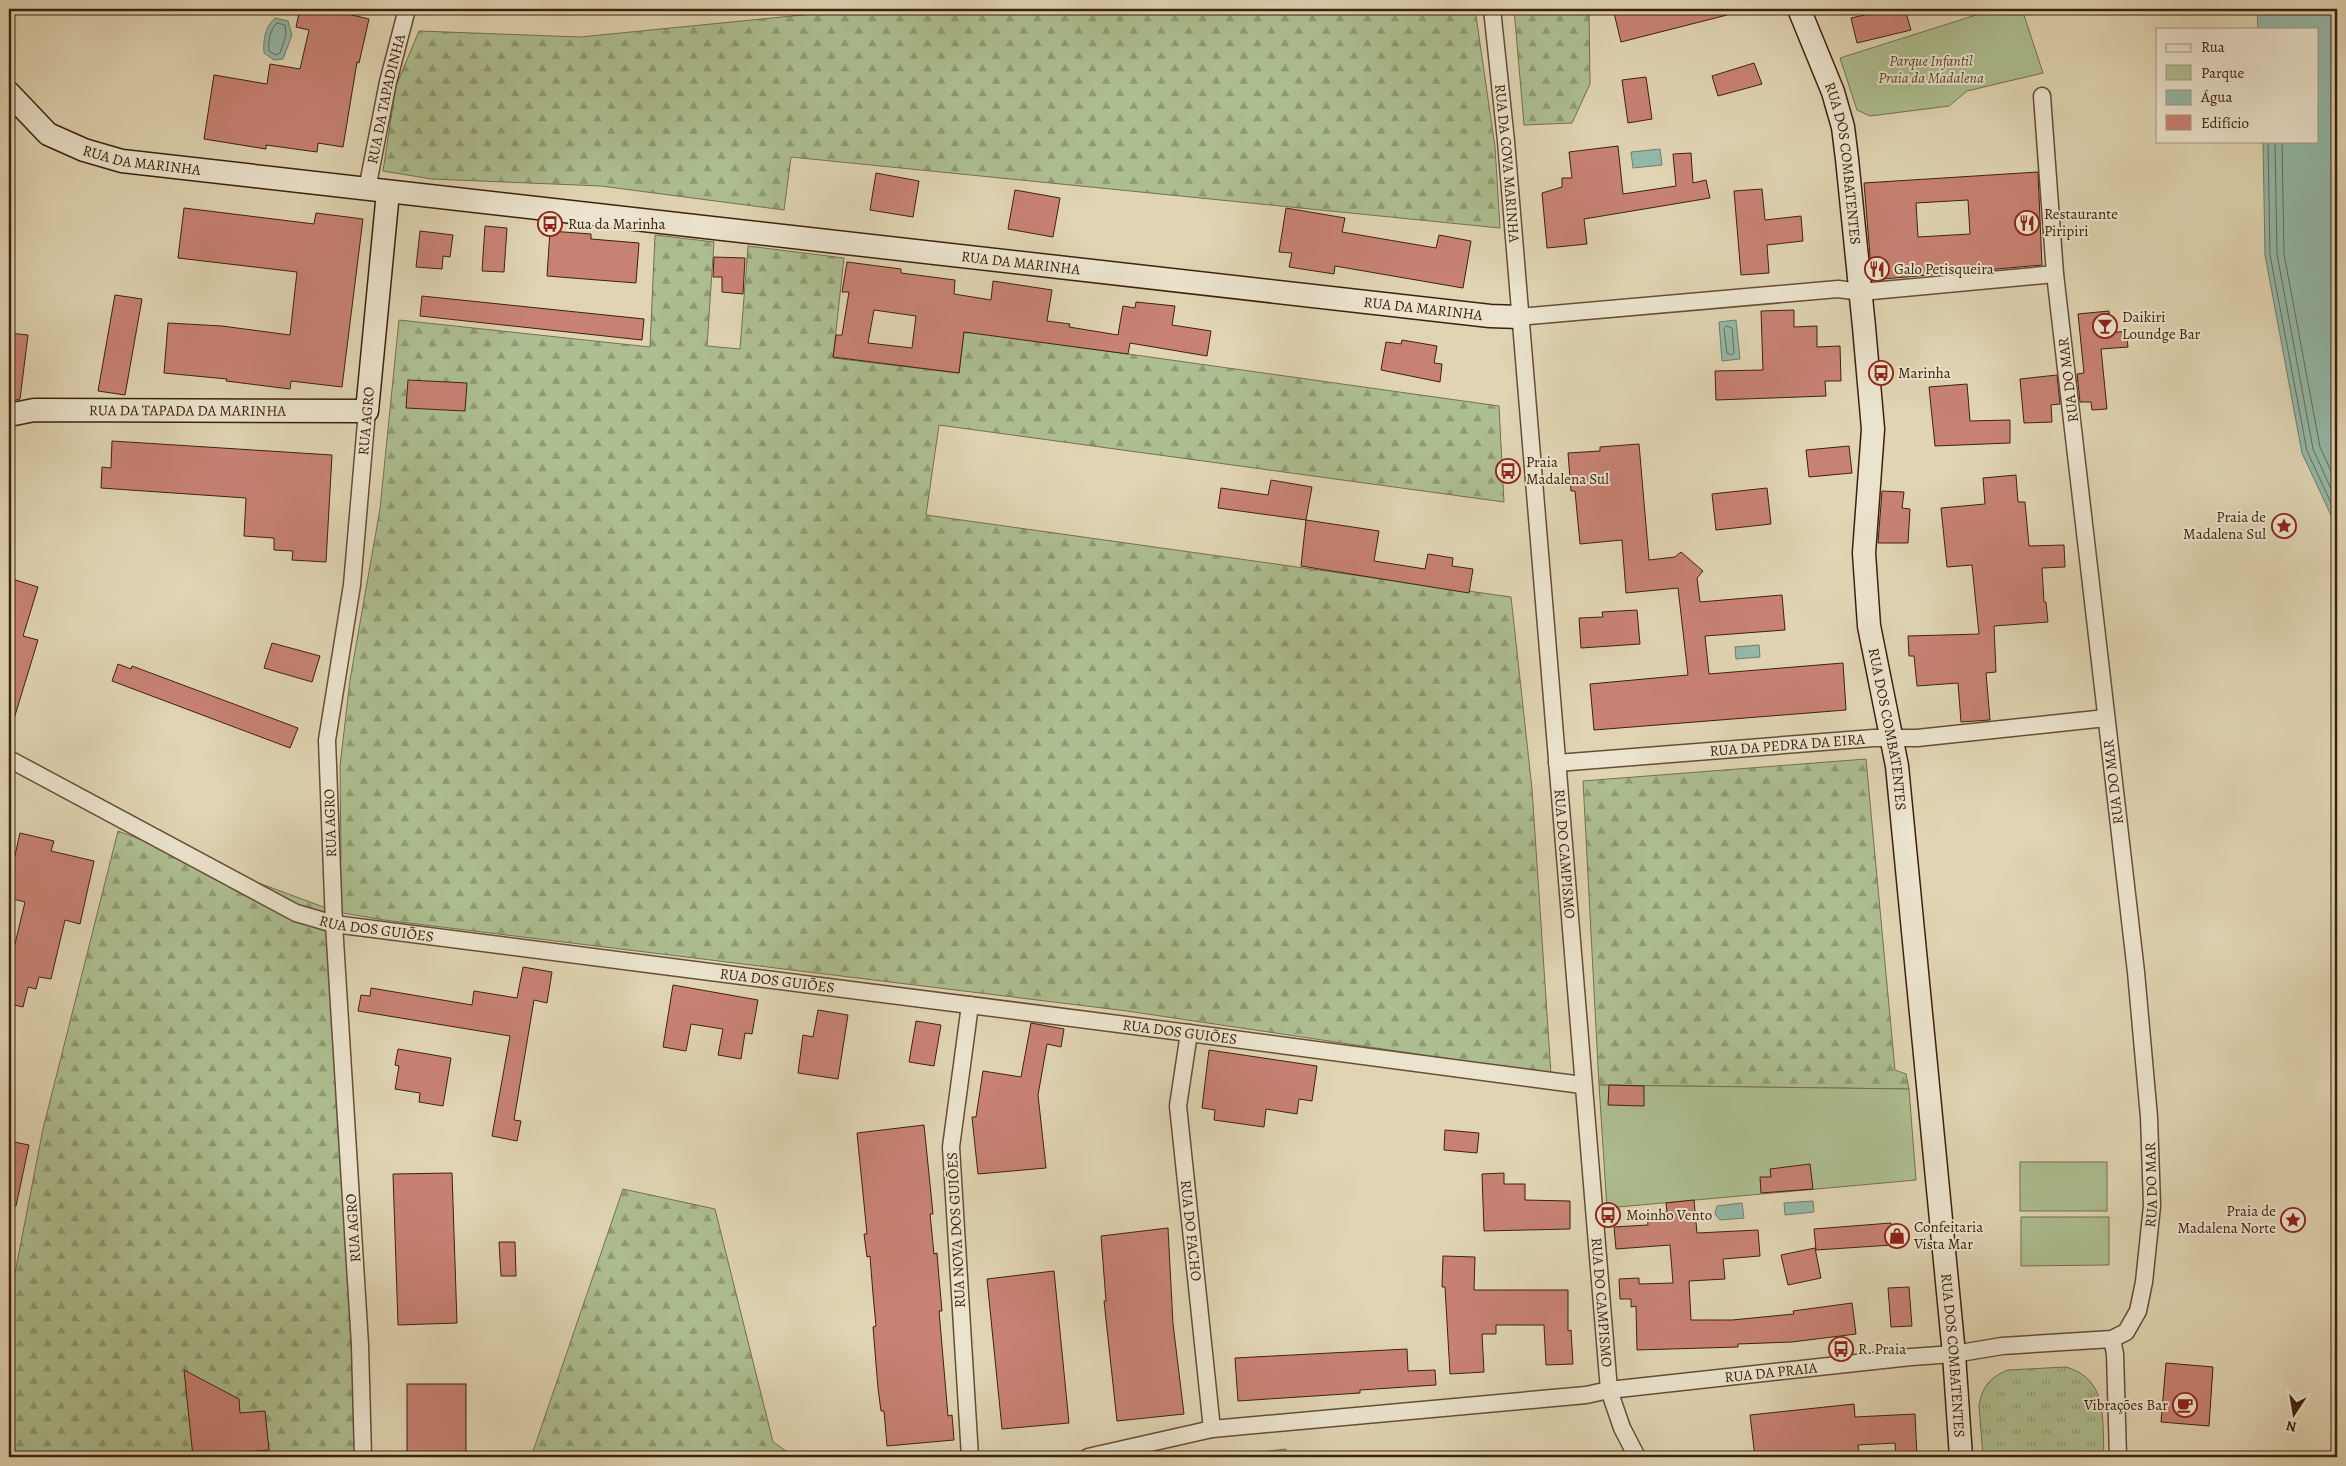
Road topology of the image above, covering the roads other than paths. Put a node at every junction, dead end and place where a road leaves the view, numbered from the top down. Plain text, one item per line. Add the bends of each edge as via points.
1 (407, 9) edge
2 (1492, 9) edge
3 (1799, 9) edge
4 (9, 93) edge
5 (2042, 96) dead end
6 (378, 191) junction
7 (2055, 274) junction
8 (1860, 292) junction
9 (1519, 317) junction
10 (367, 412) junction
11 (9, 415) edge
12 (2106, 718) junction
13 (1893, 738) junction
14 (9, 759) edge
15 (1557, 763) junction
16 (334, 924) junction
17 (970, 1004) junction
18 (1189, 1033) junction
19 (1582, 1086) junction
20 (2112, 1339) junction
21 (1954, 1354) junction
22 (1609, 1390) junction
23 (1212, 1429) junction
24 (363, 1457) edge
25 (970, 1457) edge
26 (1088, 1457) edge
27 (1637, 1457) edge
28 (1961, 1457) edge
29 (2118, 1457) edge

1 - 6 street, RUA DA TAPADINHA via 388,82
2 - 9 street, RUA DA COVA MARINHA
3 - 8 street, RUA DOS COMBATENTES via 1833,92 1843,127
4 - 6 street, RUA DA MARINHA via 48,134 84,150 122,161
5 - 7 street, RUA DO MAR
6 - 9 street, RUA DA MARINHA
6 - 10 street, RUA AGRO
7 - 8 street, RUA DA MARINHA
7 - 12 street, RUA DO MAR
8 - 9 street, RUA DA MARINHA via 1838,289
8 - 13 street, RUA DOS COMBATENTES via 1872,429 1864,553 1869,626
9 - 15 street, RUA DO CAMPISMO
10 - 11 street, RUA DA TAPADA DA MARINHA via 34,410
10 - 16 street, RUA AGRO via 352,585 327,740
12 - 13 street, RUA DA PEDRA DA EIRA
12 - 20 street, RUA DO MAR via 2136,972 2152,1170 2152,1206 2138,1311 2126,1332
13 - 15 street, RUA DA PEDRA DA EIRA
13 - 21 street, RUA DOS COMBATENTES
14 - 16 street, RUA DOS GUIÕES via 296,913
15 - 19 street, RUA DO CAMPISMO
16 - 17 street, RUA DOS GUIÕES
16 - 24 street, RUA AGRO via 360,1345
17 - 18 street, RUA DOS GUIÕES
17 - 25 street, RUA NOVA DOS GUIÕES via 951,1147
18 - 19 street, RUA DOS GUIÕES
18 - 23 street, RUA DO FACHO via 1178,1106
19 - 22 street, RUA DO CAMPISMO
20 - 21 street, RUA DA PRAIA via 2002,1346
20 - 29 street
21 - 22 street, RUA DA PRAIA
21 - 28 street, RUA DOS COMBATENTES
22 - 23 street, RUA DA PRAIA via 1586,1395
22 - 27 street, RUA DO CAMPISMO via 1622,1428
23 - 26 street, RUA DA PRAIA

